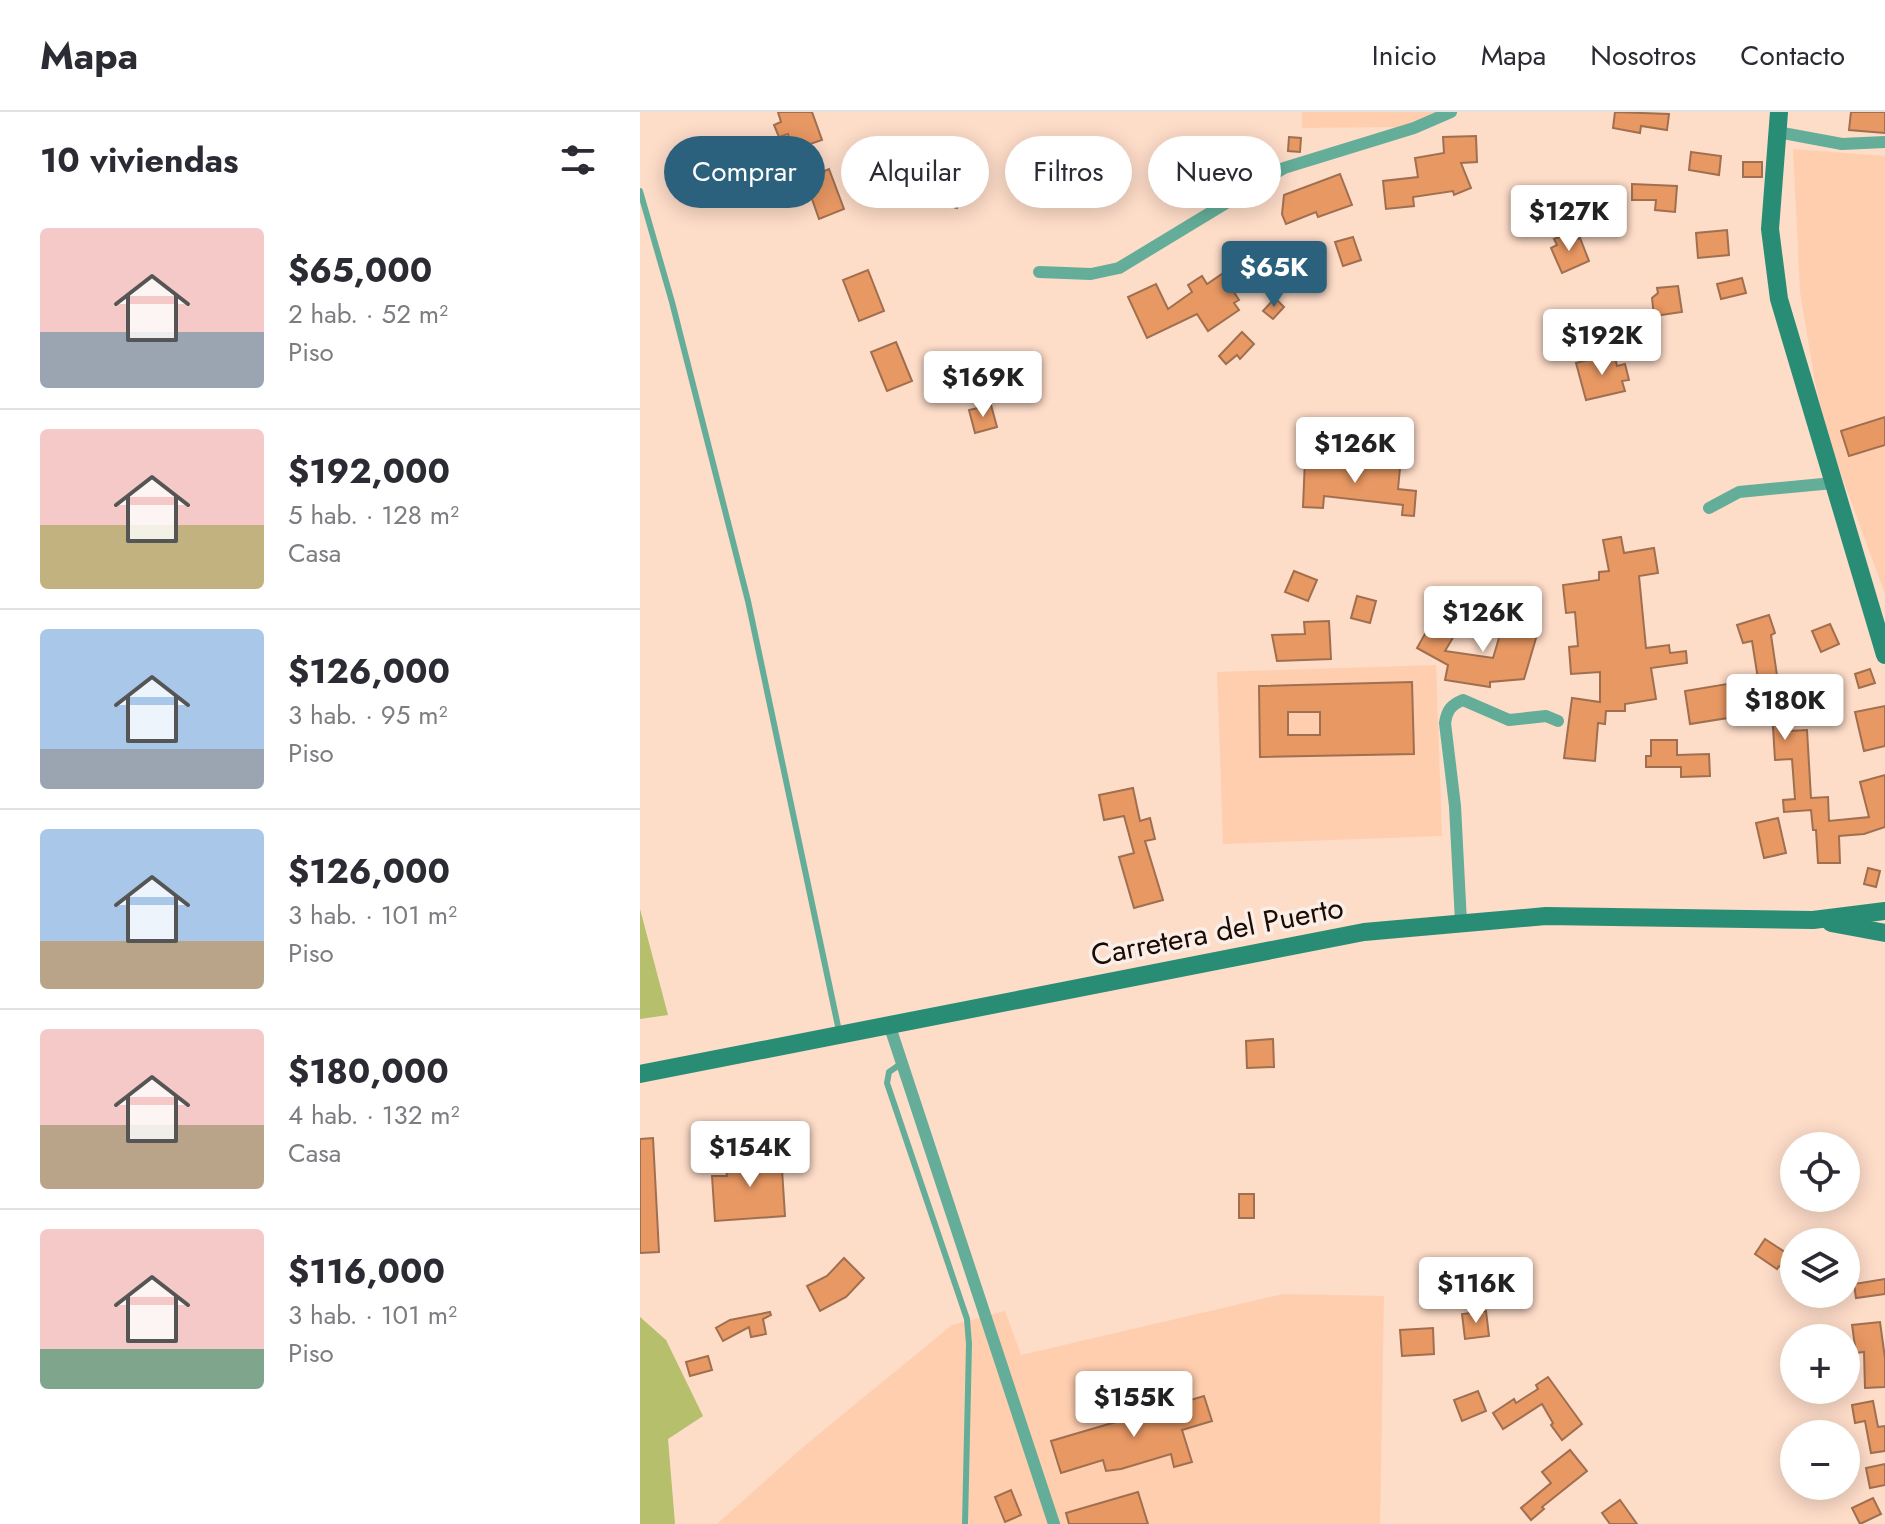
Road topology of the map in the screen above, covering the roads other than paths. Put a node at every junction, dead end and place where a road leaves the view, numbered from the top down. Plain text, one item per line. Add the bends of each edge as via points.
1 (1451, 112) edge
2 (1779, 112) edge
3 (1777, 132) junction
4 (1885, 142) edge
5 (640, 191) edge
6 (1039, 272) dead end
7 (1833, 483) junction
8 (1709, 508) dead end
9 (1885, 655) edge
10 (1558, 721) dead end
11 (1885, 911) edge
12 (1813, 920) junction
13 (1461, 922) junction
14 (1885, 933) edge
15 (889, 1024) junction
16 (840, 1034) junction
17 (902, 1063) junction
18 (640, 1074) edge
19 (965, 1524) edge
20 (1054, 1524) edge

1 - 6 street via 1284,168 1119,268 1091,274
2 - 3 main road
3 - 4 street via 1842,144
3 - 7 main road via 1770,204 1772,256 1788,331
5 - 16 lane via 748,601
7 - 8 street via 1739,492
7 - 9 main road
10 - 13 street via 1546,716 1509,720 1463,700 1447,710
11 - 12 main road, Carretera del Puerto
12 - 13 main road, Carretera del Puerto via 1546,916
12 - 14 main road, Carretera del Puerto
13 - 15 main road, Carretera del Puerto via 1364,932
15 - 16 main road, Carretera del Puerto
15 - 17 street
16 - 18 main road, Carretera del Puerto
17 - 19 lane via 889,1072 887,1083 967,1319
17 - 20 street

